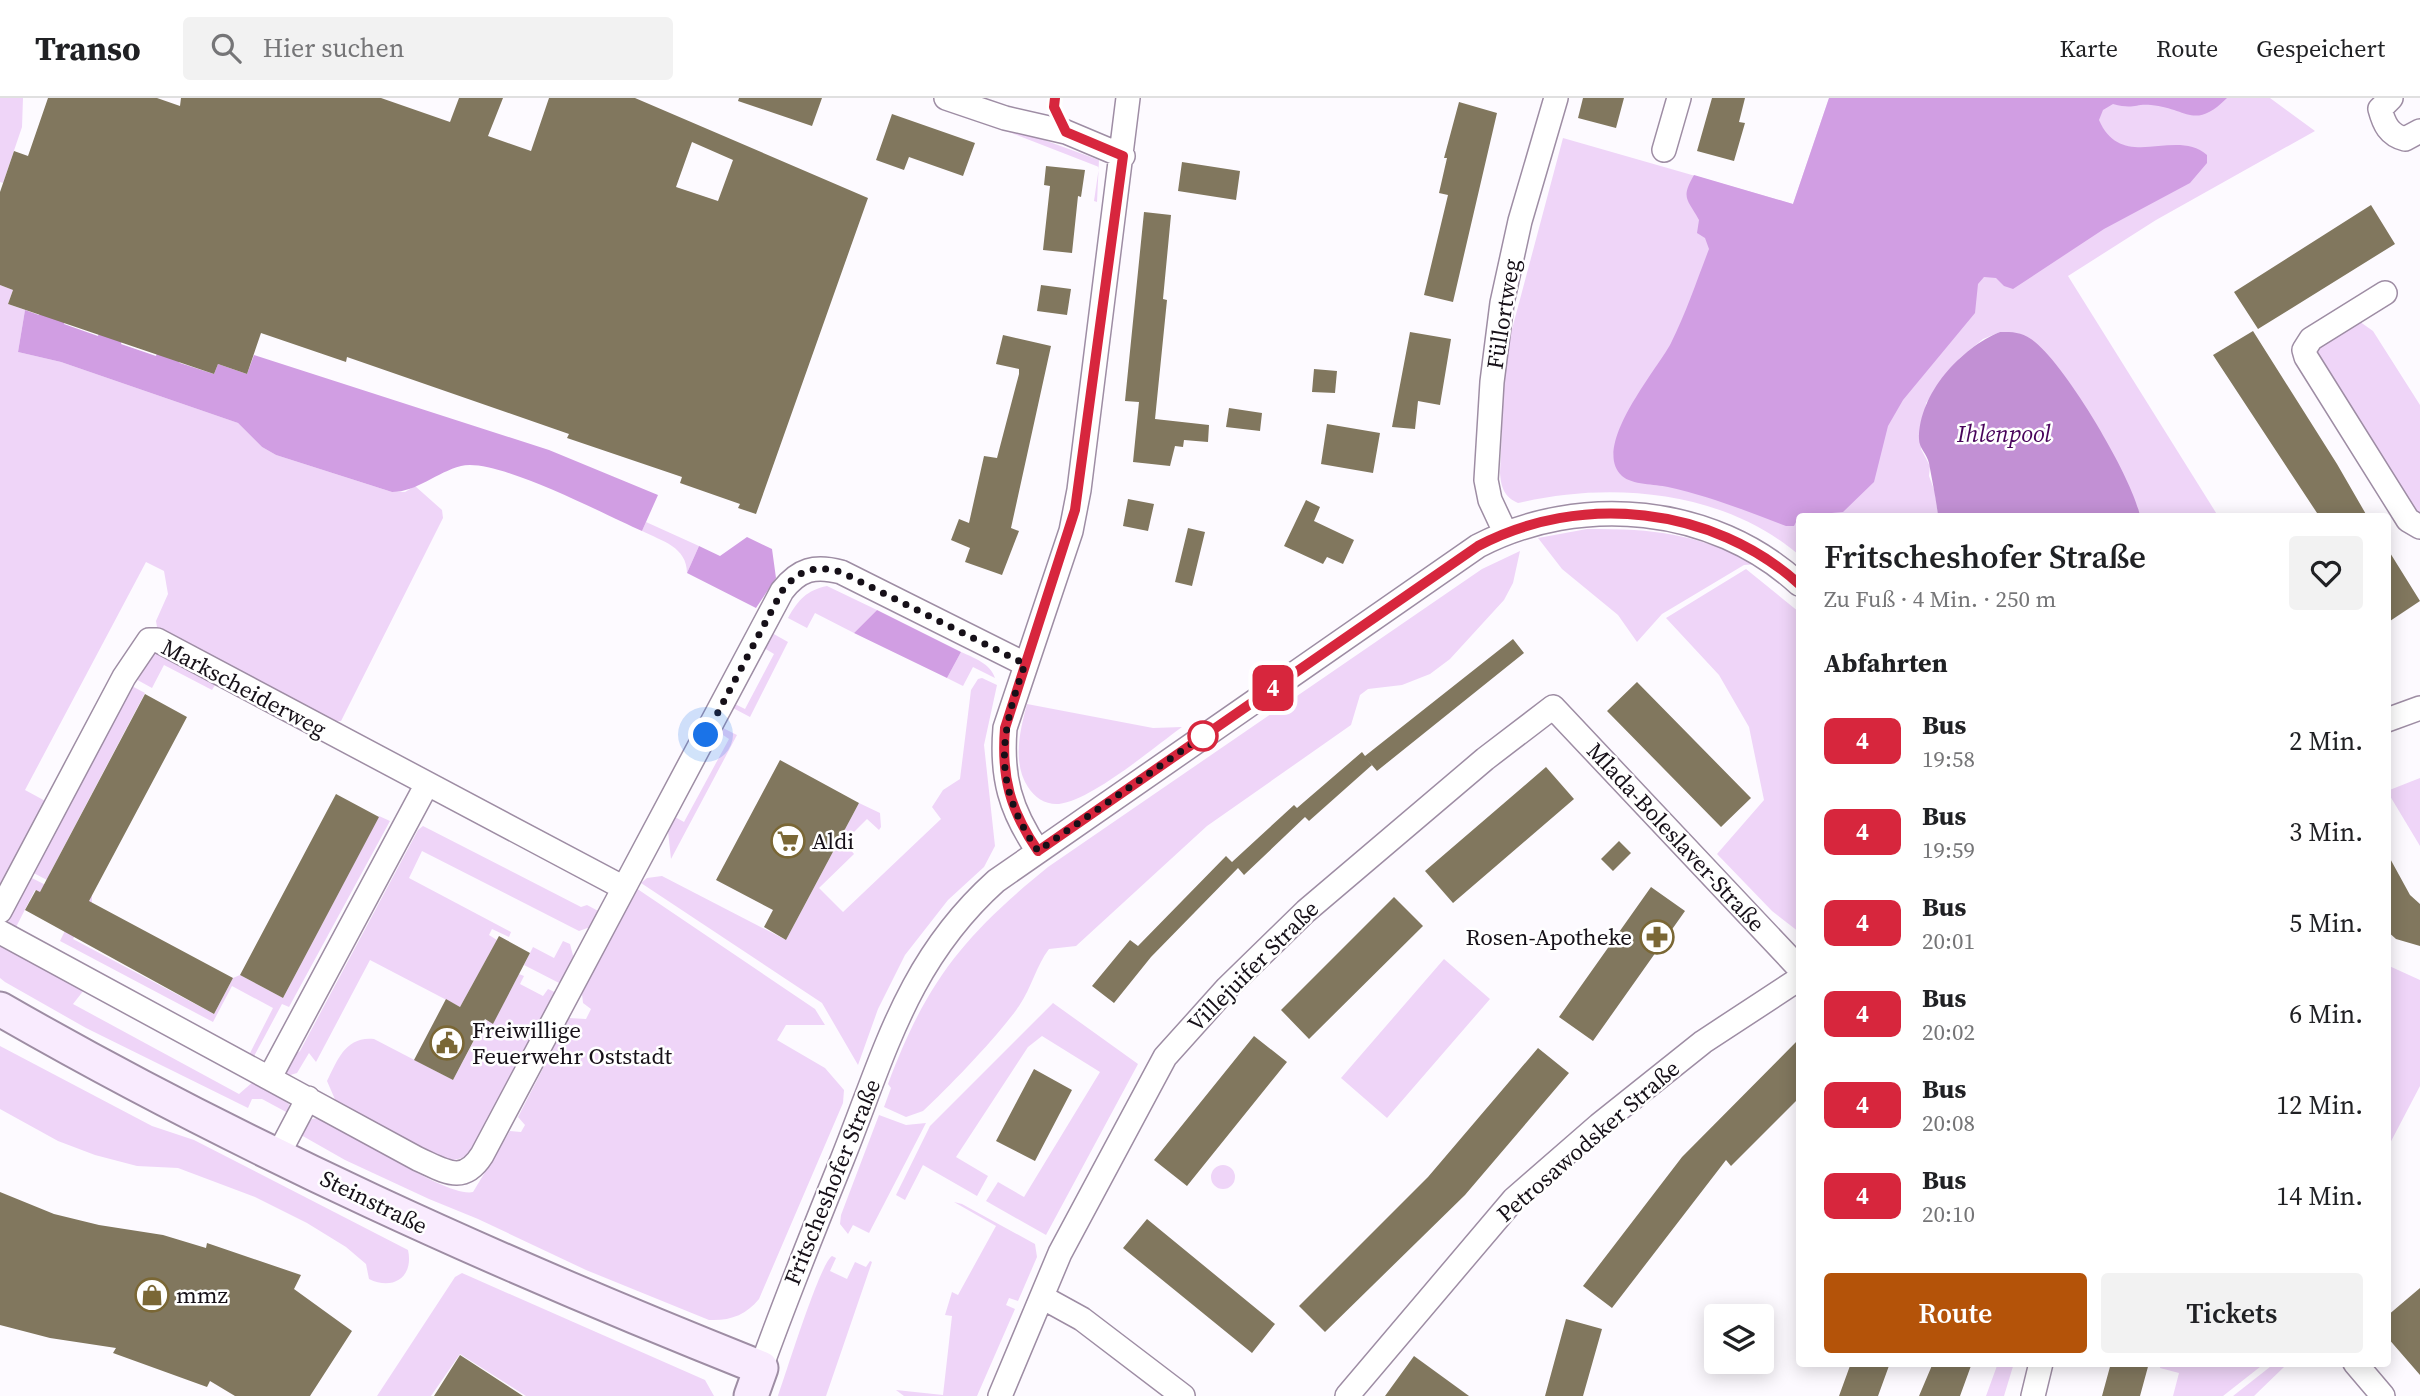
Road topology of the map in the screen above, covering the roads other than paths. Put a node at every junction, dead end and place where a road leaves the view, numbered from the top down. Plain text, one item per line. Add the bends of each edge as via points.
1 (946, 98) edge
2 (1128, 98) edge
3 (1556, 98) edge
4 (1679, 98) edge
5 (2391, 98) edge
6 (2420, 131) edge
7 (1664, 150) dead end
8 (1123, 156) junction
9 (2385, 293) dead end
10 (2420, 527) edge
11 (1505, 532) junction
12 (1796, 582) edge
13 (1025, 664) junction
14 (1553, 707) joint
15 (2420, 708) edge
16 (2391, 719) edge
17 (427, 784) junction
18 (1038, 851) junction
19 (624, 888) junction
20 (0, 911) edge
21 (0, 932) edge
22 (1796, 965) edge
23 (1796, 981) edge
24 (0, 1009) edge
25 (270, 1077) junction
26 (308, 1098) junction
27 (278, 1155) junction
28 (1042, 1297) junction
29 (2040, 1367) edge
30 (2358, 1367) edge
31 (756, 1382) edge
32 (1000, 1396) edge
33 (1183, 1396) edge
34 (1347, 1396) edge
35 (2033, 1396) edge
36 (2383, 1396) edge

1 - 8 street via 1066,132
2 - 8 street
3 - 11 street, Füllortweg via 1520,222 1499,318 1486,480
4 - 7 street
5 - 6 street via 2380,109 2385,125 2405,139
8 - 13 street via 1079,490 1071,531
9 - 10 street via 2311,339 2304,350 2407,520
11 - 12 street, Fritscheshofer Straße via 1577,514 1666,519 1730,537
11 - 18 street, Fritscheshofer Straße via 1478,546
13 - 18 street via 1005,728 1002,762 1007,792
13 - 19 street via 841,572 822,567 805,570 782,591
14 - 22 street, Mlada-Boleslaver-Straße
14 - 28 street, Villejuifer Straße via 1306,911 1165,1057 1060,1253
15 - 16 street
17 - 19 street, Markscheiderweg
17 - 20 street, Markscheiderweg via 157,640 149,640 124,677
17 - 25 street
18 - 31 street, Fritscheshofer Straße via 970,904 912,986
19 - 26 street via 482,1155 468,1171 449,1172 418,1159
21 - 25 street
23 - 34 street, Petrosawodsker Straße via 1703,1042 1514,1199
24 - 27 street, Steinstraße via 78,1054
25 - 26 street
26 - 27 street
27 - 31 street, Steinstraße
28 - 32 street, Villejuifer Straße
28 - 33 street via 1082,1319
29 - 35 street
30 - 36 street

